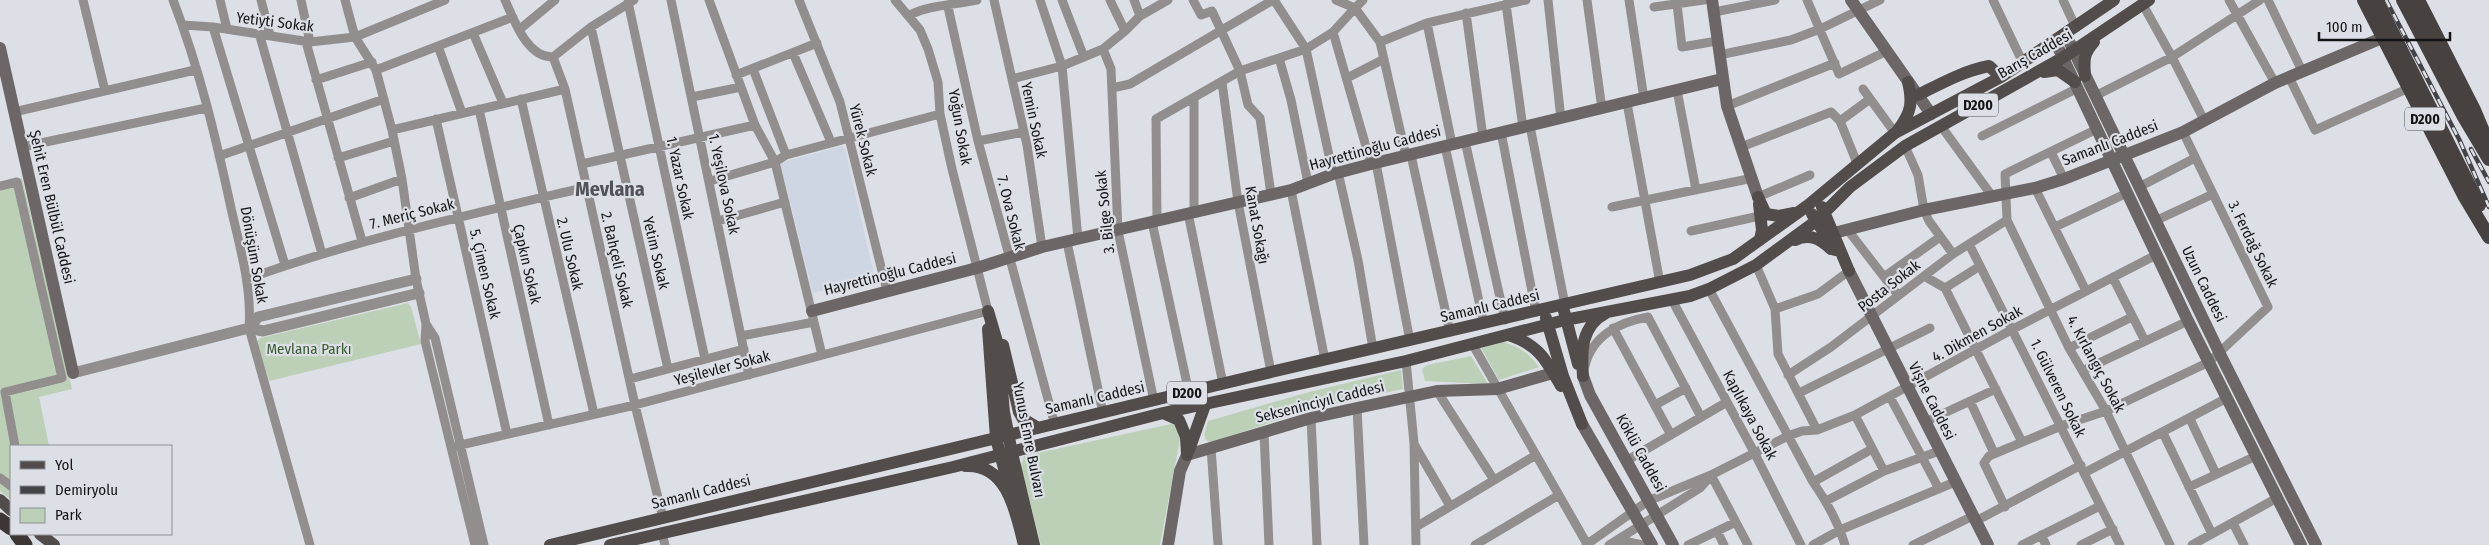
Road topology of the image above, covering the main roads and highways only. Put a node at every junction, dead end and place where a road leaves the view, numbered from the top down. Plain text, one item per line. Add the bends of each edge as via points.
1 (2114, 0) edge
2 (2364, 0) edge
3 (2376, 0) edge
4 (2403, 0) edge
5 (2418, 0) edge
6 (2146, 2) edge
7 (1854, 5) edge
8 (1713, 6) edge
9 (2101, 34) junction
10 (2066, 35) junction
11 (2382, 38) junction
12 (0, 48) edge
13 (2069, 54) junction
14 (2037, 74) junction
15 (2001, 77) junction
16 (1722, 79) junction
17 (1908, 82) junction
18 (2079, 82) junction
19 (1918, 95) junction
20 (1930, 114) junction
21 (1941, 126) junction
22 (1894, 134) junction
23 (2489, 146) edge
24 (2123, 156) junction
25 (2489, 159) edge
26 (2111, 161) junction
27 (1850, 187) junction
28 (1807, 205) junction
29 (1763, 215) junction
30 (1821, 217) junction
31 (2489, 229) edge
32 (1834, 234) junction
33 (2489, 237) edge
34 (1760, 240) junction
35 (1779, 246) junction
36 (1837, 254) junction
37 (1849, 271) junction
38 (1564, 305) junction
39 (1540, 311) junction
40 (1608, 312) junction
41 (813, 316) road end
42 (1565, 320) junction
43 (1548, 324) junction
44 (1509, 335) junction
45 (2214, 358) junction
46 (73, 373) road end
47 (1553, 373) junction
48 (1583, 376) junction
49 (1205, 405) junction
50 (1163, 413) junction
51 (1582, 424) junction
52 (1038, 428) junction
53 (1002, 436) junction
54 (1006, 454) junction
55 (1187, 455) junction
56 (953, 467) junction
57 (0, 500) edge
58 (1014, 508) junction
59 (10, 509) edge
60 (18, 535) edge
61 (41, 535) edge
62 (663, 539) edge
63 (26, 545) edge
64 (54, 545) edge
65 (550, 545) edge
66 (610, 545) edge
67 (1024, 545) edge
68 (1034, 545) edge
69 (1168, 545) edge
70 (1652, 545) edge
71 (1673, 545) edge
72 (1988, 545) edge
73 (2301, 545) edge
74 (2316, 545) edge

1 - 10 main road, Barış Caddesi / D200
2 - 11 highway, D200
3 - 31 highway, D200
4 - 25 highway, D200
5 - 23 highway
6 - 9 main road, Barış Caddesi / D200
7 - 17 main road
8 - 16 main road
9 - 13 main road, Barış Caddesi / D200
9 - 18 main road via 2086,50
10 - 13 main road, Uzun Caddesi
10 - 15 main road, Barış Caddesi / D200
11 - 24 main road, Samanlı Caddesi via 2275,83 2183,132
11 - 33 highway, D200
12 - 46 main road, Şehit Eren Bülbül Caddesi
13 - 14 main road, Barış Caddesi / D200
13 - 18 main road, Uzun Caddesi
14 - 18 main road via 2058,70
14 - 21 main road, Barış Caddesi / D200
15 - 19 main road via 1989,66 1950,79
15 - 20 main road, Barış Caddesi / D200
16 - 29 main road via 1727,106
16 - 41 main road, Hayrettinoğlu Caddesi via 1373,163 1291,190 1042,247 887,291
17 - 19 main road
17 - 22 main road via 1911,110
18 - 24 main road, Uzun Caddesi via 2095,96
18 - 26 main road, Uzun Caddesi
19 - 20 main road
20 - 21 main road
20 - 22 main road, Barış Caddesi / D200
21 - 27 main road, Barış Caddesi / D200 via 1905,146
22 - 28 main road, Barış Caddesi / D200
24 - 26 main road, Samanlı Caddesi
24 - 45 main road, Uzun Caddesi
26 - 32 main road, Samanlı Caddesi via 2035,188 1924,210
26 - 45 main road, Uzun Caddesi via 2188,321
27 - 30 main road, Barış Caddesi / D200
27 - 32 main road via 1836,207
28 - 29 main road via 1779,216
28 - 30 main road
28 - 34 main road, Samanlı Caddesi / D200
29 - 34 main road
30 - 32 main road
30 - 35 main road, Samanlı Caddesi / D200
30 - 36 main road
32 - 37 main road
34 - 38 main road, Samanlı Caddesi / D200 via 1732,259 1690,275
35 - 36 main road via 1808,236 1823,242
35 - 40 main road, Samanlı Caddesi / D200 via 1756,265 1708,289 1672,300
36 - 37 main road
37 - 72 main road, Vişne Caddesi
38 - 39 main road, Samanlı Caddesi / D200
38 - 42 main road
39 - 43 main road
39 - 52 main road, Samanlı Caddesi / D200
40 - 42 main road, Samanlı Caddesi / D200
40 - 48 main road via 1586,333 1581,356
42 - 43 main road, Samanlı Caddesi / D200
42 - 48 main road
43 - 44 main road, Samanlı Caddesi / D200
43 - 51 main road via 1563,376
44 - 47 main road via 1533,346
44 - 49 main road, Samanlı Caddesi / D200
45 - 73 main road, Uzun Caddesi via 2227,398
45 - 74 main road, Uzun Caddesi
47 - 51 main road
47 - 55 main road, Sekseninciyıl Caddesi via 1497,389 1437,391 1311,418
48 - 71 main road, Köklü Caddesi via 1590,395
49 - 50 main road, Samanlı Caddesi / D200
49 - 55 main road
50 - 54 main road, Samanlı Caddesi / D200
50 - 55 main road via 1180,420 1186,437
51 - 70 main road
52 - 53 main road, Samanlı Caddesi / D200
52 - 53 main road, Yunus Emre Bulvarı via 1023,419 1019,412 1007,358 990,317 998,345
53 - 54 main road, Yunus Emre Bulvarı
53 - 65 main road, Samanlı Caddesi / D200
54 - 56 main road, Samanlı Caddesi / D200
54 - 58 main road
54 - 68 main road, Yunus Emre Bulvarı
55 - 69 main road via 1180,471
56 - 58 main road, Yunus Emre Bulvarı via 970,466 990,472 1005,487
56 - 62 main road, Samanlı Caddesi / D200
57 - 59 main road
58 - 67 main road, Yunus Emre Bulvarı
60 - 63 highway
61 - 64 main road
62 - 66 main road, Samanlı Caddesi / D200

